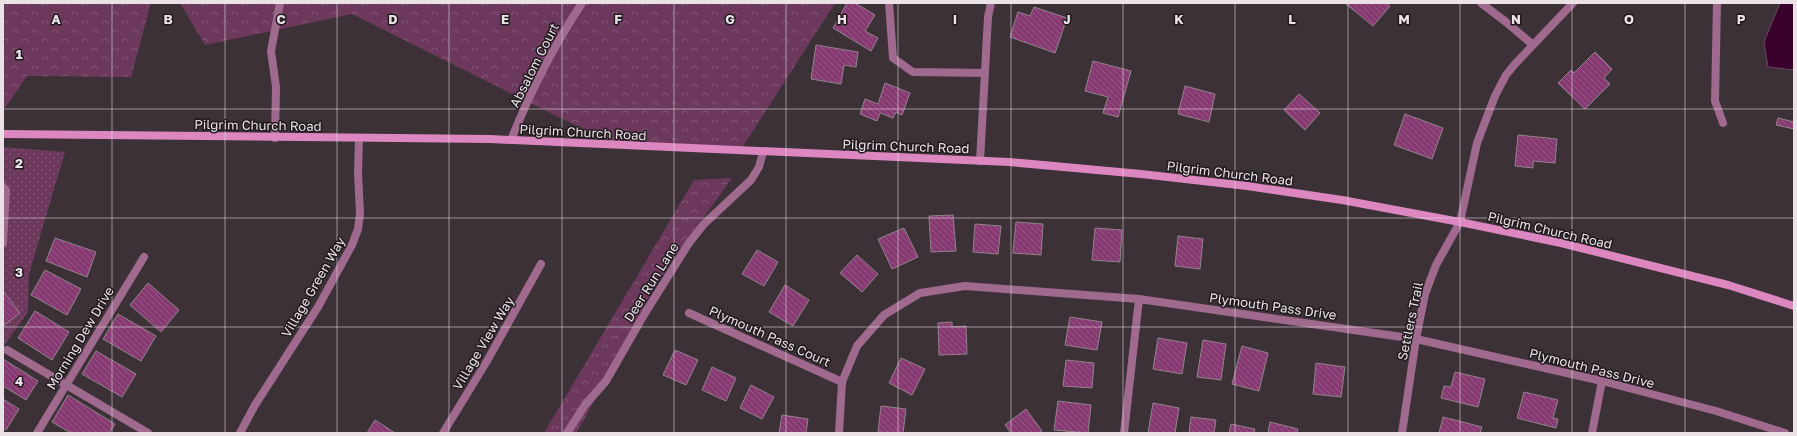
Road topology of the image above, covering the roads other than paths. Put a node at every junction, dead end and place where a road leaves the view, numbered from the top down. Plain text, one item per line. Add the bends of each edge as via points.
1 (280, 3) edge
2 (582, 3) edge
3 (889, 3) edge
4 (990, 3) edge
5 (1481, 3) edge
6 (1573, 3) edge
7 (1717, 3) edge
8 (1532, 44) junction
9 (985, 73) junction
10 (1723, 123) dead end
11 (3, 134) edge
12 (275, 138) junction
13 (359, 139) junction
14 (511, 140) junction
15 (763, 152) junction
16 (980, 161) junction
17 (3, 187) edge
18 (1460, 222) junction
19 (3, 243) edge
20 (144, 257) dead end
21 (541, 264) dead end
22 (1139, 299) junction
23 (1794, 306) edge
24 (689, 313) dead end
25 (1416, 339) junction
26 (7, 350) dead end
27 (842, 382) junction
28 (1602, 382) junction
29 (66, 384) junction
30 (37, 433) edge
31 (148, 433) edge
32 (240, 433) edge
33 (443, 433) edge
34 (567, 433) edge
35 (839, 433) edge
36 (1124, 433) edge
37 (1402, 433) edge
38 (1592, 433) edge
39 (1785, 433) edge

1 - 12 street via 271,51 276,87
2 - 14 street, Absalom Court via 521,115
3 - 9 street via 893,58 913,72
4 - 9 street
5 - 8 street
6 - 8 street, Settlers Trail
7 - 10 street via 1715,101
8 - 18 street, Settlers Trail via 1506,76 1495,96 1476,143
9 - 16 street
11 - 12 street, Pilgrim Church Road
12 - 13 street, Pilgrim Church Road
13 - 14 street, Pilgrim Church Road
13 - 32 street, Village Green Way via 360,214 352,245 318,307
14 - 15 street, Pilgrim Church Road
15 - 16 street, Pilgrim Church Road
15 - 34 street, Deer Run Lane via 759,167 751,180 704,224 689,243 606,381 585,405
16 - 18 street, Pilgrim Church Road via 1190,179 1342,200
17 - 19 street via 6,190
18 - 23 street, Pilgrim Church Road via 1561,243 1728,285
18 - 25 street, Settlers Trail via 1433,272 1425,294
20 - 29 street, Morning Dew Drive
21 - 33 street, Village View Way
22 - 25 street, Plymouth Pass Drive
22 - 27 street, Plymouth Pass Drive via 965,286 920,293 884,314 857,346
22 - 36 street
24 - 27 street, Plymouth Pass Court
25 - 28 street, Plymouth Pass Drive
25 - 37 street, Settlers Trail
26 - 29 street
27 - 35 street, Plymouth Pass Drive
28 - 38 street
28 - 39 street, Plymouth Pass Drive via 1716,411
29 - 30 street, Morning Dew Drive
29 - 31 street

